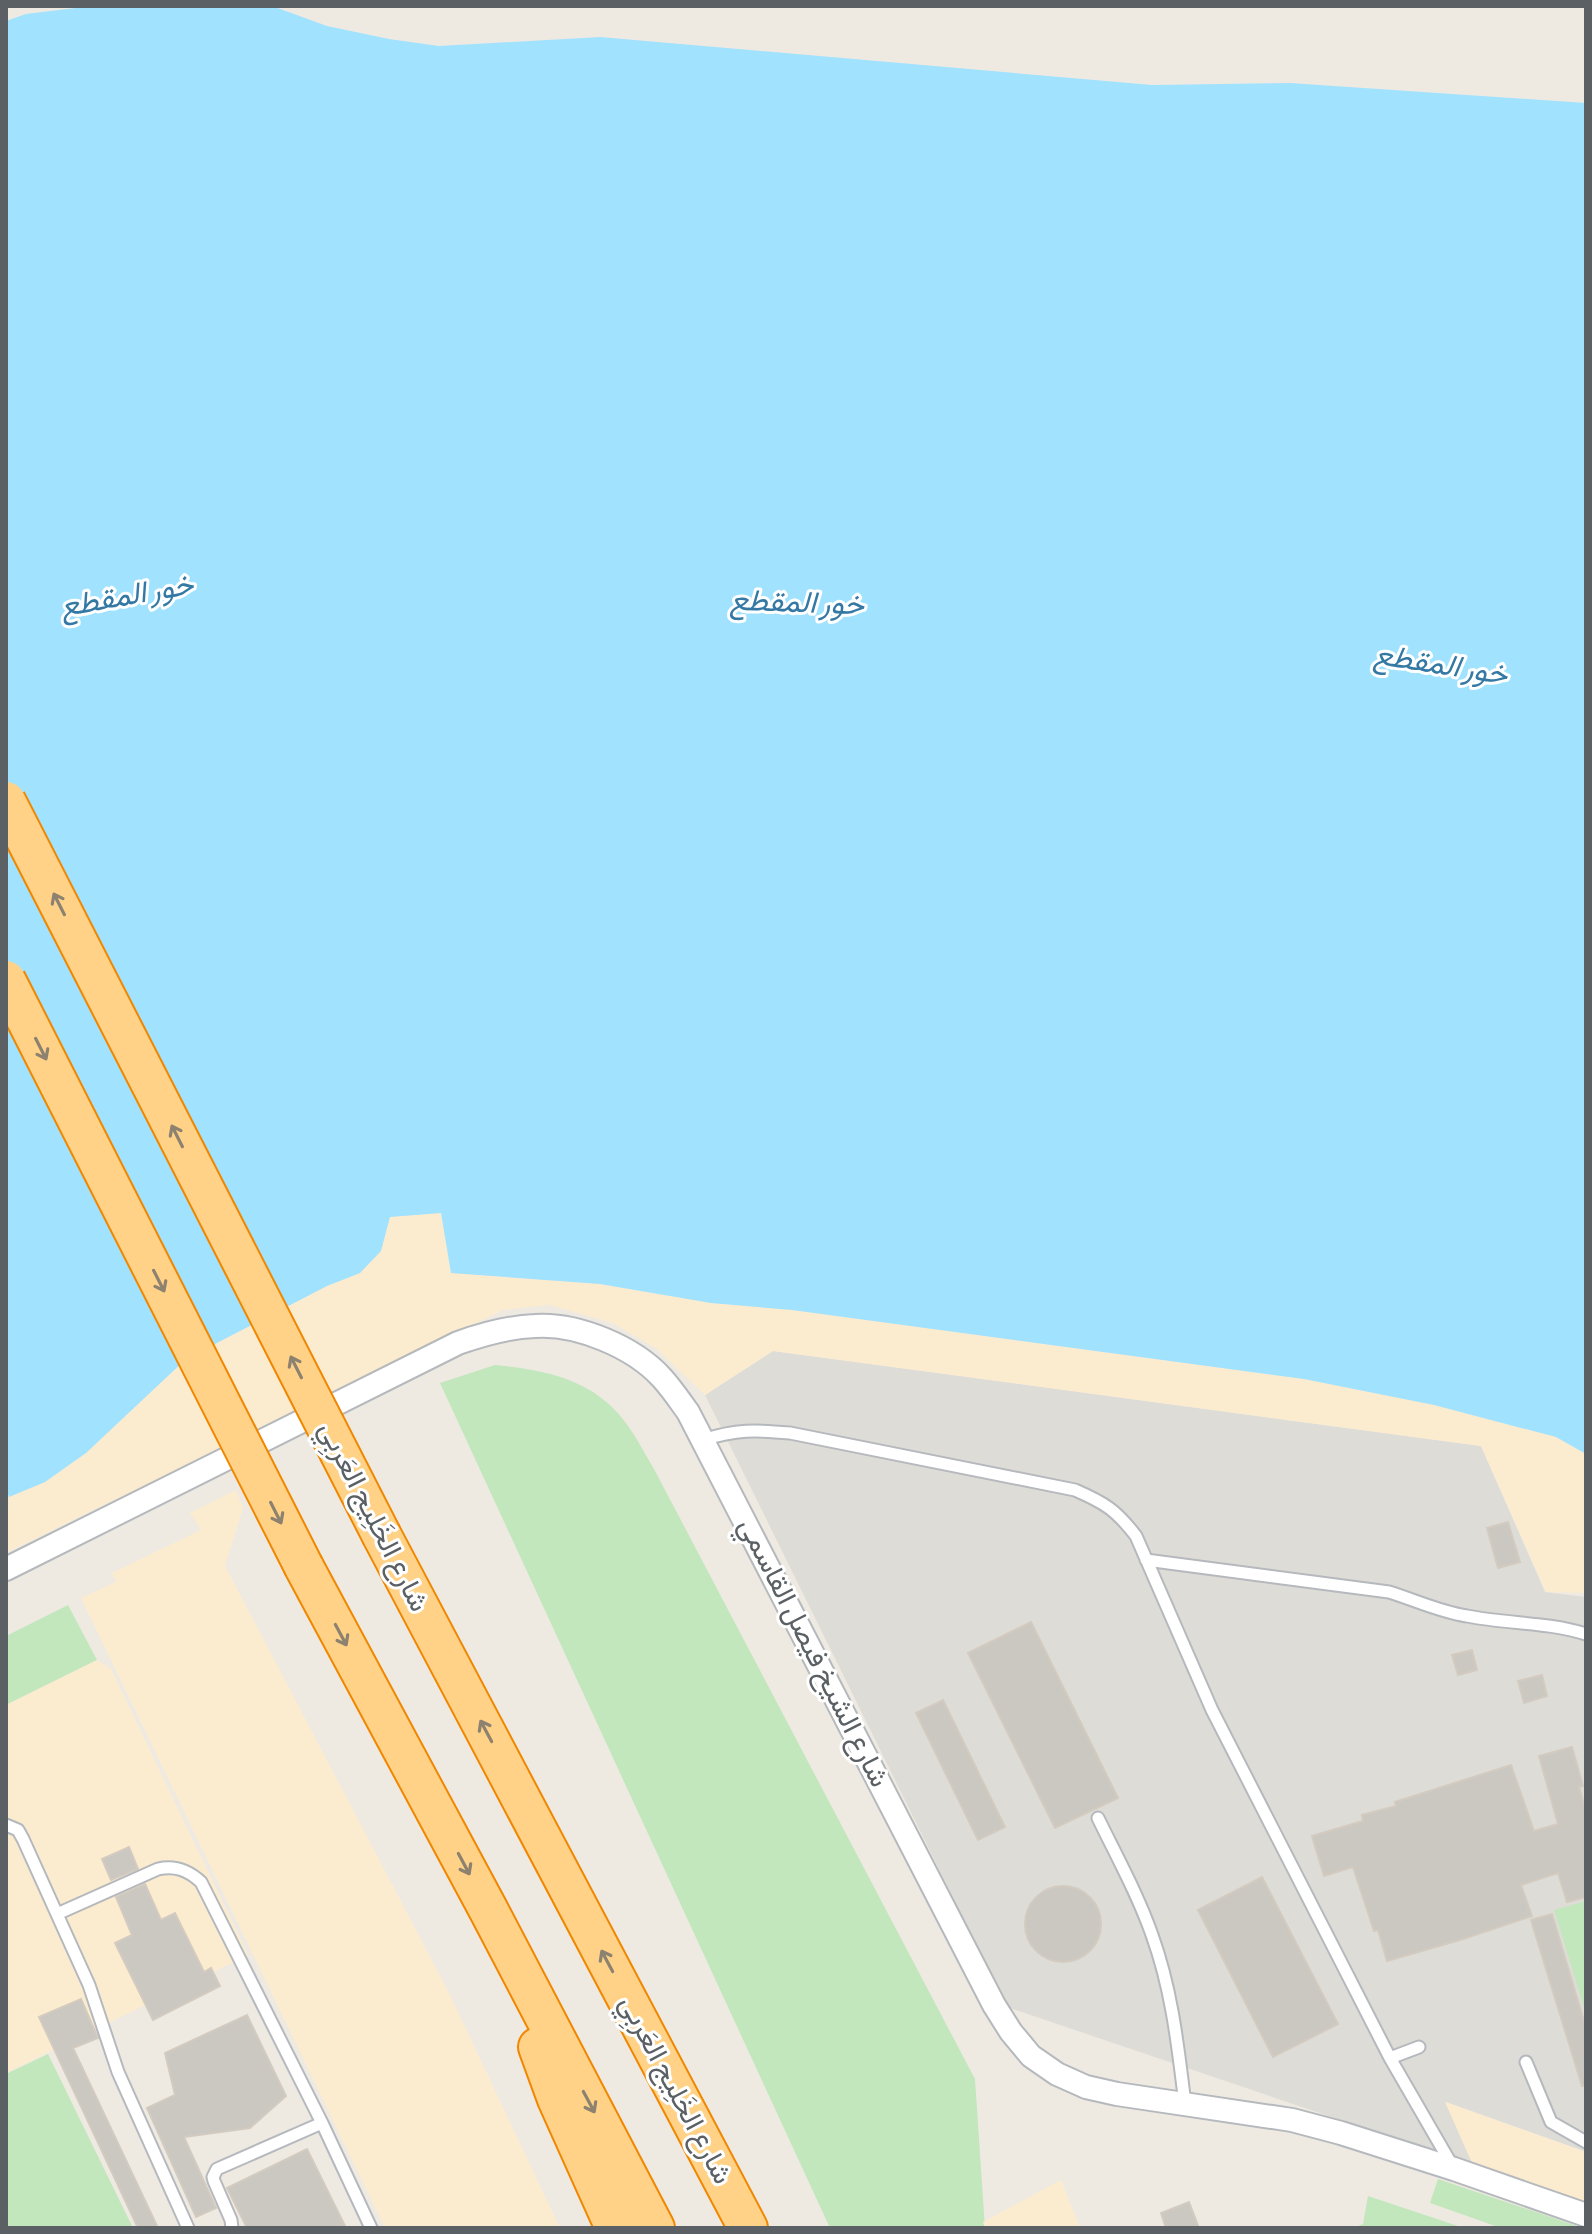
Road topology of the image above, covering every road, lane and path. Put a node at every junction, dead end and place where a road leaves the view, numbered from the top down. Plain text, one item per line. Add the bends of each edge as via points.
1 (6, 801) edge
2 (6, 980) edge
3 (703, 1440) junction
4 (1146, 1560) junction
5 (6, 1569) edge
6 (1586, 1634) edge
7 (1098, 1818) dead end
8 (6, 1825) edge
9 (488, 1909) junction
10 (57, 1914) junction
11 (1419, 2047) dead end
12 (1390, 2058) junction
13 (1526, 2062) dead end
14 (1185, 2104) junction
15 (322, 2123) junction
16 (1586, 2142) edge
17 (1454, 2169) junction
18 (1586, 2215) edge
19 (188, 2228) edge
20 (232, 2228) edge
21 (371, 2228) edge
22 (615, 2228) edge
23 (655, 2228) edge
24 (748, 2228) edge

24 -> 1 highway, شارع الخَلِيج العَربِي, bridge via 382,1536
2 -> 9 highway, bridge via 304,1567
3 - 4 lane via 728,1432 790,1433 1075,1490 1120,1515
3 - 5 street, شارع الشيخ فيصل القاسمي via 661,1376 625,1349 583,1331 538,1325 493,1331 458,1343
3 - 14 street, شارع الشيخ فيصل القاسمي via 1011,2032 1031,2056 1086,2087
4 - 6 lane via 1389,1592 1468,1617
4 - 12 lane via 1202,1689
7 - 14 lane via 1153,1936 1171,2004
8 - 10 lane via 21,1834
9 - 22 highway via 557,2099
9 -> 23 highway
10 - 15 lane via 158,1869 177,1868 194,1875
10 - 19 lane via 94,1998 118,2072
11 - 12 lane
12 - 17 lane
13 - 16 lane via 1551,2122
14 - 17 street, شارع الشيخ فيصل القاسمي via 1292,2120
15 - 20 lane via 217,2169 214,2181
15 - 21 lane
17 - 18 street, شارع الشيخ فيصل القاسمي

